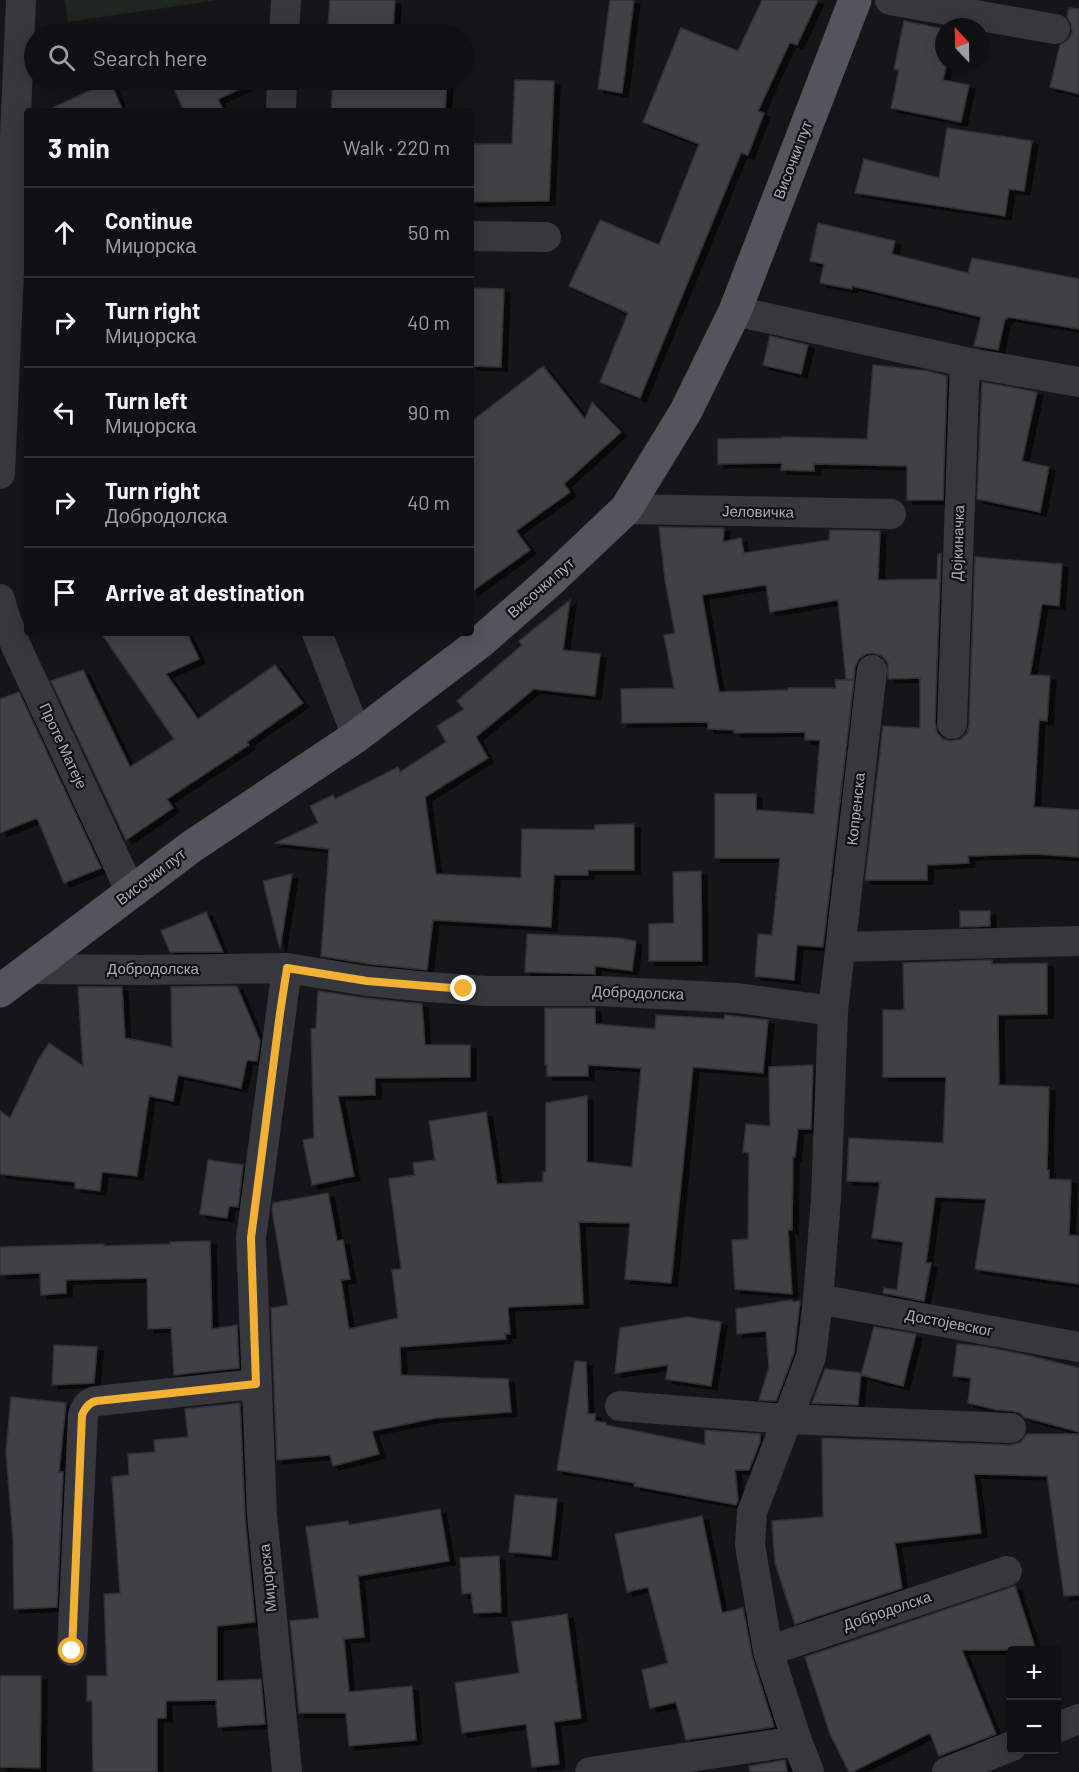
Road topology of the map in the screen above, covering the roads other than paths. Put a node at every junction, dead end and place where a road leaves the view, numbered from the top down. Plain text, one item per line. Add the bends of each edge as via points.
1 (21, 0) edge
2 (285, 0) edge
3 (855, 0) edge
4 (890, 0) edge
5 (284, 24) edge
6 (1054, 29) dead end
7 (282, 90) edge
8 (281, 108) edge
9 (474, 236) edge
10 (546, 237) dead end
11 (735, 311) junction
12 (965, 362) junction
13 (1079, 382) edge
14 (0, 474) edge
15 (626, 510) junction
16 (891, 514) dead end
17 (0, 599) edge
18 (317, 636) edge
19 (872, 670) dead end
20 (952, 724) dead end
21 (357, 736) junction
22 (131, 892) junction
23 (1079, 941) edge
24 (841, 947) junction
25 (287, 968) junction
26 (30, 969) junction
27 (0, 991) edge
28 (833, 1011) junction
29 (819, 1299) junction
30 (1079, 1347) edge
31 (256, 1384) junction
32 (620, 1406) dead end
33 (788, 1419) junction
34 (1011, 1428) dead end
35 (1007, 1570) dead end
36 (72, 1651) dead end
37 (768, 1651) junction
38 (1079, 1719) edge
39 (1061, 1726) edge
40 (797, 1741) junction
41 (1007, 1748) edge
42 (287, 1772) edge
43 (590, 1772) edge
44 (809, 1772) edge
45 (947, 1772) edge

1 - 14 street
2 - 5 street
3 - 11 main road, Височки пут
4 - 6 street
7 - 8 street
9 - 10 street
11 - 12 street
11 - 15 main road, Височки пут via 686,411
12 - 13 street
12 - 20 street, Дојкиначка
15 - 16 street, Јеловичка
15 - 21 main road, Височки пут via 479,643
17 - 22 street, Проте Матеје via 16,646
18 - 21 street
19 - 24 street, Копренска
21 - 22 main road, Височки пут
22 - 26 main road, Височки пут
23 - 24 street
24 - 28 street, Копренска
25 - 26 street, Добродолска
25 - 28 street, Добродолска via 428,987 738,998
25 - 31 street, Миџорска via 251,1238
26 - 27 main road, Височки пут
28 - 29 street
29 - 30 street, Достојевског
29 - 33 street via 811,1357
31 - 36 street via 97,1401 85,1409
31 - 42 street, Миџорска via 262,1515
32 - 33 street
33 - 34 street
33 - 37 street via 752,1512 750,1545
35 - 37 street, Добродолска
37 - 40 street
38 - 39 street
40 - 43 street
40 - 44 street
41 - 45 street

